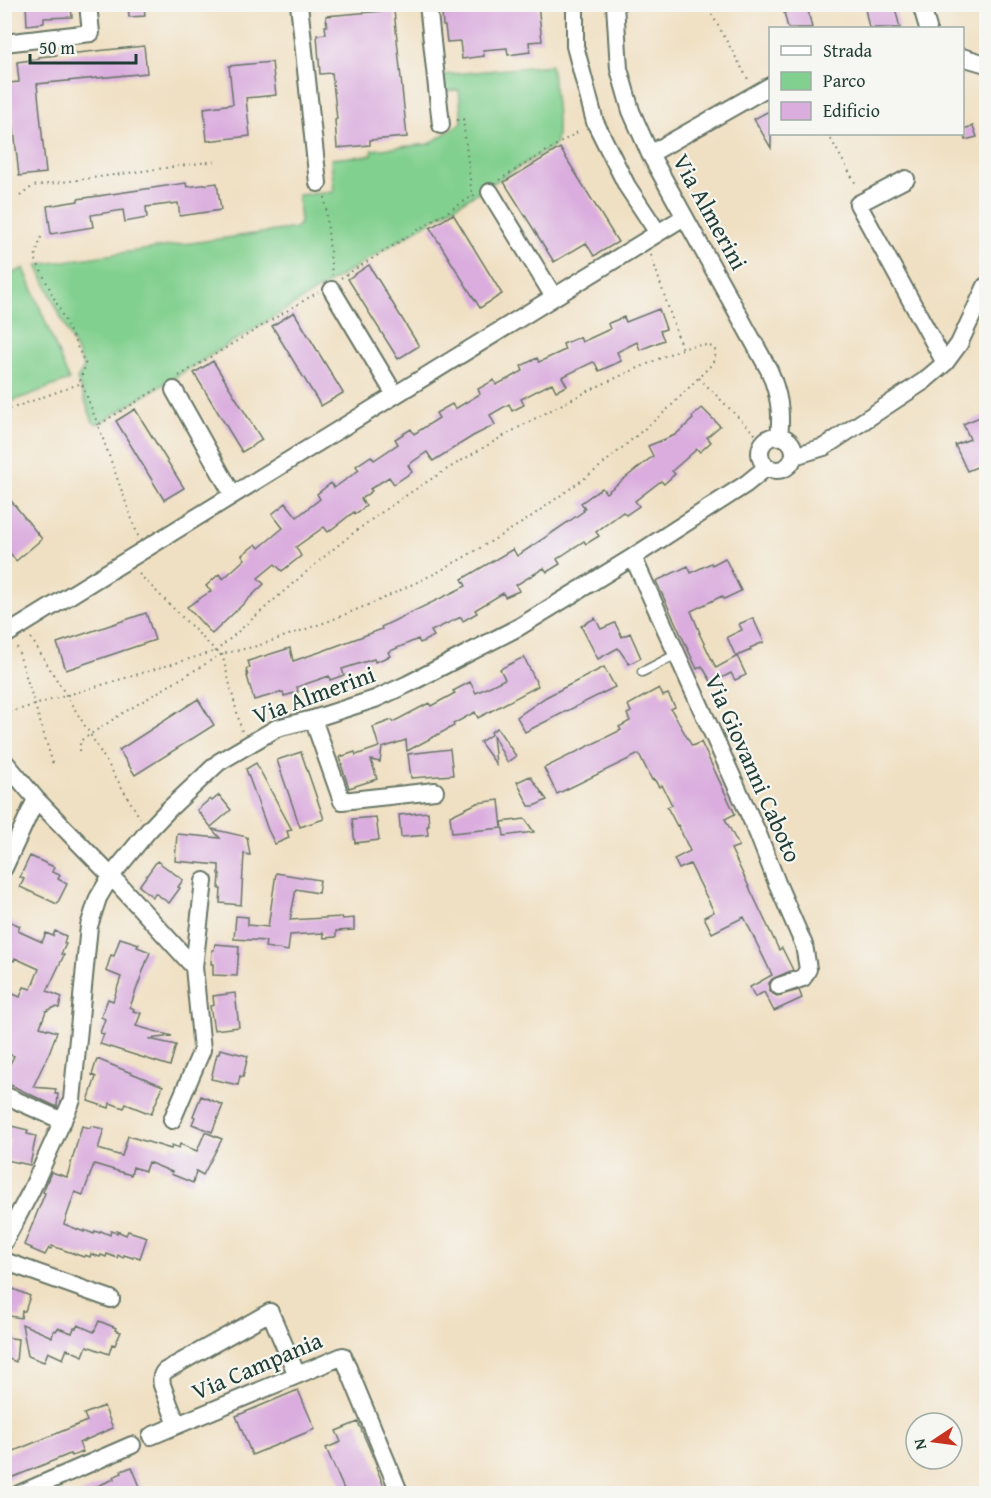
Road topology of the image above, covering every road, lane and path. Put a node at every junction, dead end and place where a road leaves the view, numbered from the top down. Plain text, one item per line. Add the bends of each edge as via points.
1 (88, 4) edge
2 (299, 4) edge
3 (428, 4) edge
4 (575, 4) edge
5 (615, 4) edge
6 (706, 4) edge
7 (921, 4) edge
8 (928, 27) edge
9 (4, 44) edge
10 (964, 57) edge
11 (987, 64) edge
12 (764, 90) edge
13 (595, 122) junction
14 (440, 123) joint
15 (829, 135) edge
16 (650, 154) junction
17 (216, 161) dead end
18 (906, 179) dead end
19 (318, 183) joint
20 (489, 188) junction
21 (20, 196) dead end
22 (472, 197) junction
23 (865, 201) junction
24 (684, 217) junction
25 (40, 237) dead end
26 (652, 237) junction
27 (987, 286) edge
28 (332, 287) junction
29 (554, 297) junction
30 (682, 349) junction
31 (945, 363) junction
32 (699, 378) junction
33 (82, 383) junction
34 (170, 384) junction
35 (395, 395) junction
36 (4, 411) edge
37 (98, 425) junction
38 (772, 440) junction
39 (794, 456) junction
40 (767, 467) junction
41 (233, 495) junction
42 (142, 550) junction
43 (633, 557) junction
44 (126, 561) junction
45 (13, 630) edge
46 (216, 651) junction
47 (222, 654) junction
48 (677, 654) junction
49 (642, 672) dead end
50 (66, 695) junction
51 (35, 705) junction
52 (4, 714) edge
53 (313, 719) junction
54 (90, 734) junction
55 (246, 746) junction
56 (80, 751) dead end
57 (4, 761) edge
58 (54, 767) dead end
59 (435, 791) dead end
60 (36, 799) junction
61 (148, 831) junction
62 (4, 868) edge
63 (111, 876) junction
64 (204, 881) dead end
65 (194, 968) junction
66 (779, 986) dead end
67 (4, 1095) edge
68 (172, 1120) dead end
69 (63, 1121) junction
70 (4, 1242) edge
71 (4, 1261) edge
72 (111, 1299) dead end
73 (297, 1375) junction
74 (177, 1425) junction
75 (151, 1436) dead end
76 (132, 1445) dead end
77 (19, 1494) edge
78 (400, 1494) edge

1 - 9 street via 91,33
2 - 19 street
3 - 14 street
4 - 13 street via 575,46
5 - 16 street, Via Almerini via 620,69 631,111
6 - 12 path
7 - 8 street
10 - 11 street
12 - 16 street
13 - 20 path
13 - 26 street
14 - 22 path via 463,119
15 - 23 path
16 - 24 street, Via Almerini
17 - 21 path via 33,186
18 - 23 street
19 - 28 path via 324,195
20 - 22 path
20 - 29 street
22 - 28 path
23 - 31 street via 858,204
24 - 26 street
24 - 38 street, Via Almerini via 770,370 781,421
25 - 33 path via 35,258 86,365
26 - 29 street
26 - 30 path
27 - 31 street via 959,344
28 - 34 path
28 - 35 street
29 - 35 street
30 - 32 path via 707,345 715,349 713,363
30 - 46 path via 575,397 453,465 338,546
31 - 39 street via 905,395 824,447
32 - 38 path
32 - 47 path via 596,470 475,551 380,600 329,621
33 - 36 path
33 - 37 path
34 - 37 path
34 - 41 street
35 - 41 street
37 - 42 path
38 - 39 street via 789,441
38 - 40 street via 761,448 761,458
39 - 40 street via 786,468
40 - 43 street, Via Almerini
41 - 42 street
42 - 44 street
43 - 48 street, Via Giovanni Caboto
43 - 53 street, Via Almerini via 519,627 408,684
44 - 45 street
44 - 46 path
45 - 50 path
45 - 51 path
46 - 47 path
46 - 50 path
47 - 54 path
47 - 55 path
48 - 49 lane
48 - 66 street, Via Giovanni Caboto via 804,945 808,969 803,978
50 - 51 path
50 - 54 path
51 - 52 path
51 - 58 path
53 - 55 street, Via Almerini via 277,729
53 - 59 street via 342,801
54 - 56 path via 80,741
54 - 61 path
55 - 61 street, Via Almerini via 219,762
57 - 60 street
60 - 62 street
60 - 63 street
61 - 63 street, Via Almerini
63 - 65 street
63 - 69 street, Via Almerini via 98,898 89,926 72,1100
64 - 65 street
65 - 68 street via 202,1050
67 - 69 street
69 - 70 street, Via Almerini
71 - 72 street
73 - 74 street, Via Campania
73 - 74 street via 270,1312 162,1373 162,1385
73 - 78 street, Via Campania via 343,1356
74 - 75 street, Via Campania
76 - 77 street

